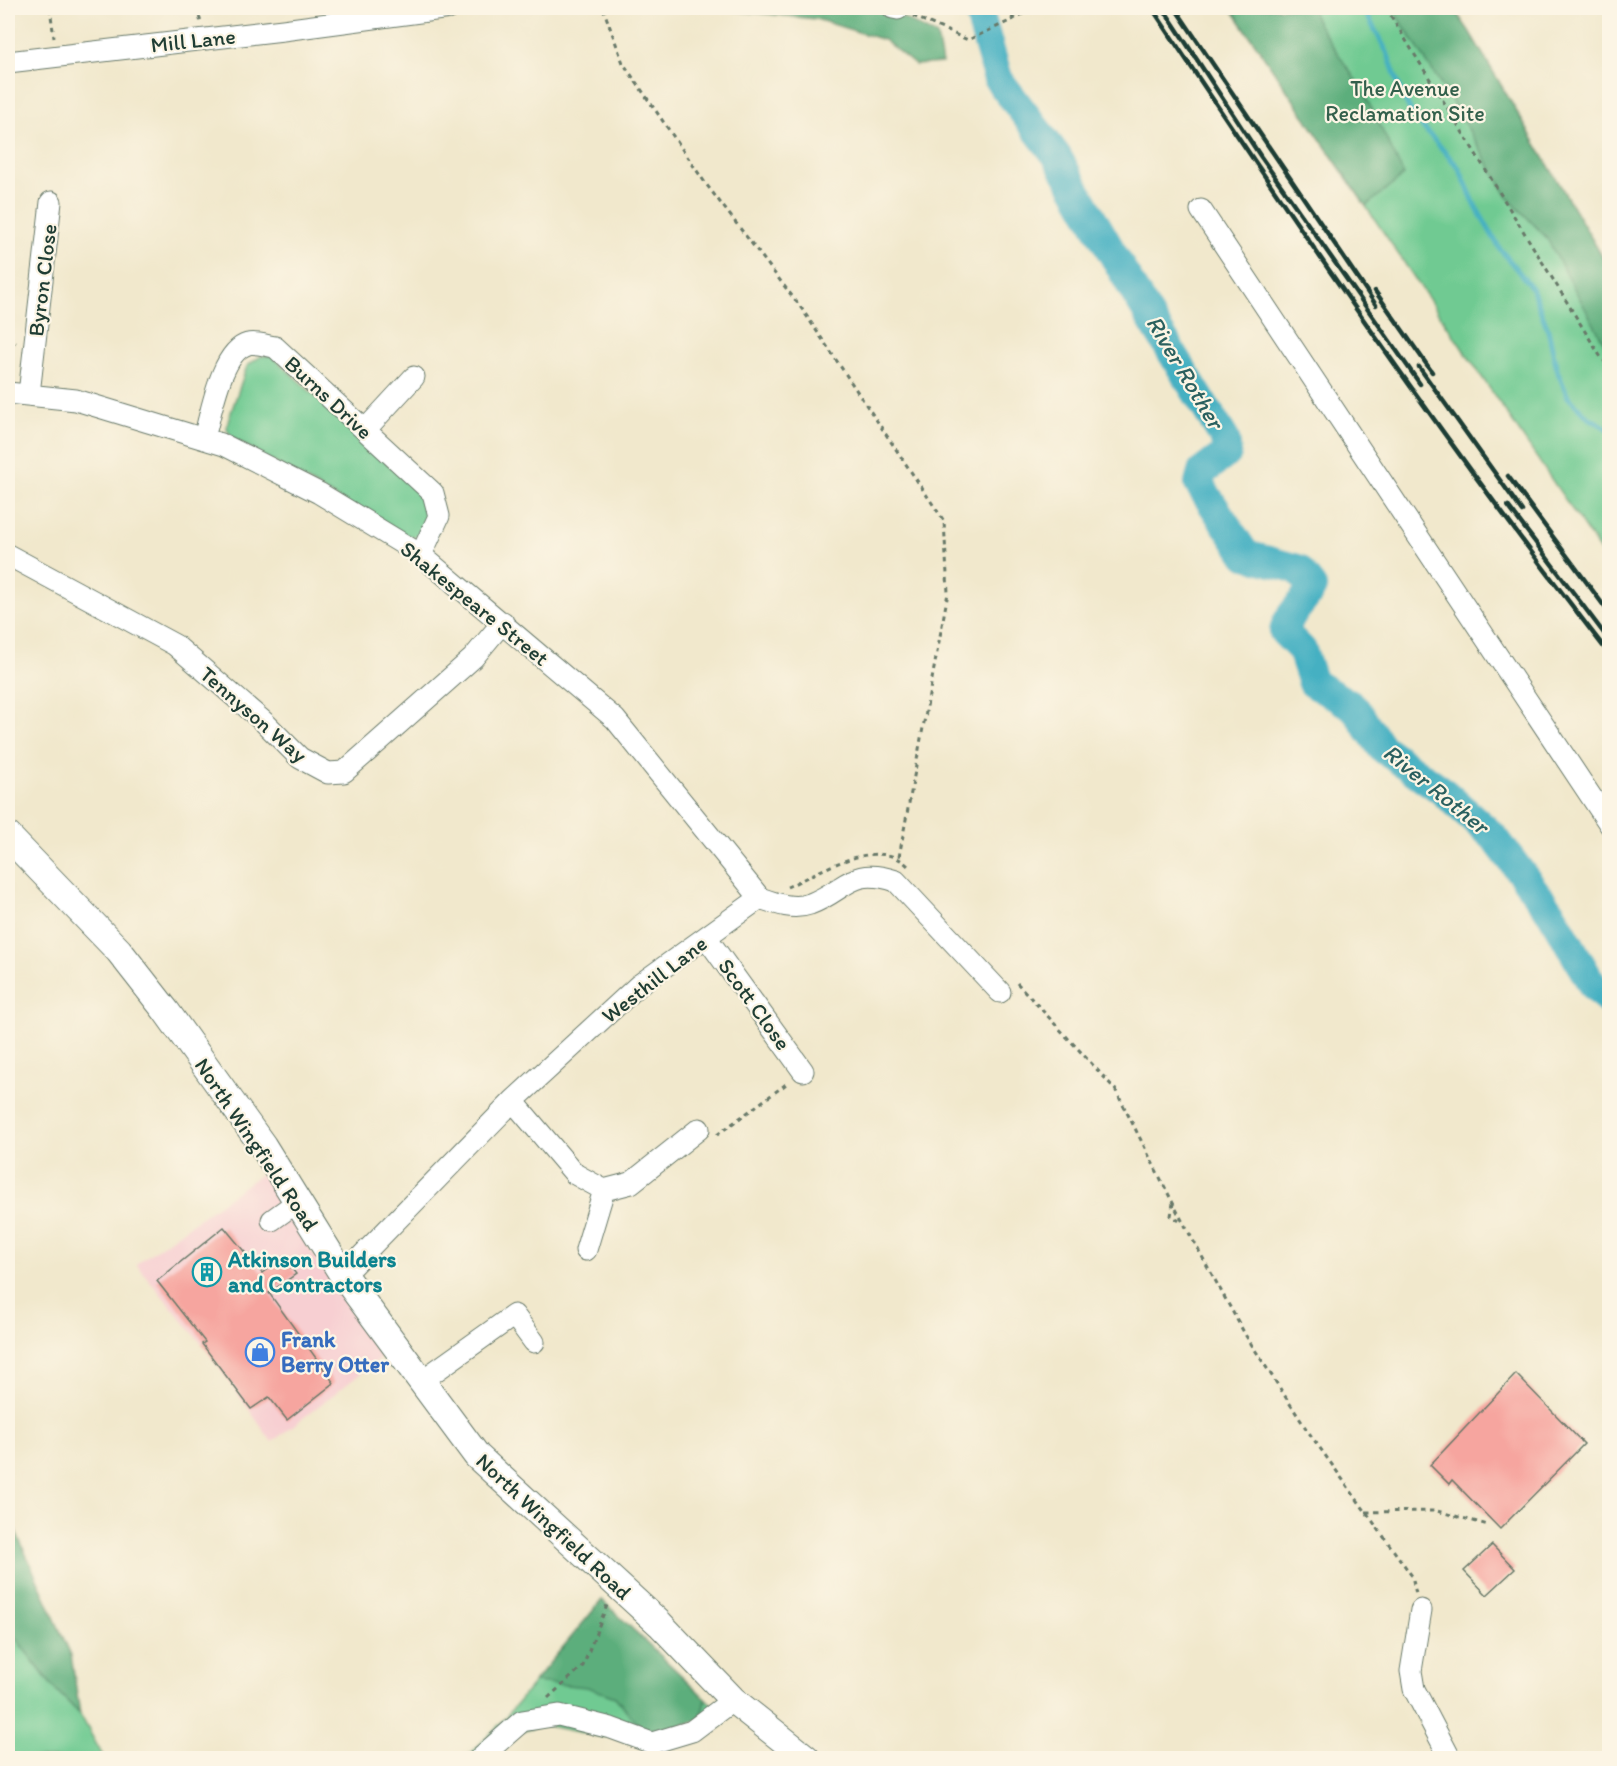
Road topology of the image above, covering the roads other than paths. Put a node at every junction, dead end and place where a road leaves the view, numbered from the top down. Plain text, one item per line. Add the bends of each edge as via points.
1 (450, 8) edge
2 (8, 62) edge
3 (51, 202) dead end
4 (1201, 210) dead end
5 (414, 377) dead end
6 (8, 393) edge
7 (29, 394) junction
8 (365, 430) junction
9 (204, 438) junction
10 (8, 555) edge
11 (421, 555) junction
12 (503, 622) junction
13 (1610, 825) edge
14 (8, 836) edge
15 (760, 898) junction
16 (706, 937) junction
17 (1008, 986) road end
18 (803, 1071) road end
19 (513, 1101) junction
20 (699, 1129) road end
21 (604, 1190) junction
22 (297, 1202) junction
23 (272, 1220) dead end
24 (586, 1250) dead end
25 (343, 1275) junction
26 (534, 1342) dead end
27 (420, 1382) junction
28 (1418, 1600) road end
29 (733, 1700) junction
30 (480, 1758) edge
31 (806, 1758) edge
32 (1450, 1758) edge

1 - 2 street, Mill Lane
3 - 7 street, Byron Close
4 - 13 street
5 - 8 street
6 - 7 street, Shakespeare Street
7 - 9 street, Shakespeare Street via 76,400
8 - 9 street, Burns Drive via 275,347 249,344 233,352 220,380
8 - 11 street, Burns Drive via 434,494 439,516
9 - 11 street, Shakespeare Street via 319,493
10 - 12 street, Tennyson Way via 175,645 300,758 328,773 344,772 473,658
11 - 12 street, Shakespeare Street
12 - 15 street, Shakespeare Street via 615,719
14 - 22 main road, North Wingfield Road via 119,951 160,1002 264,1146
15 - 16 street, Westhill Lane
15 - 17 street via 784,907 810,904 849,881 875,874 896,880
16 - 18 street, Scott Close
16 - 19 street, Westhill Lane via 639,985
19 - 21 street via 575,1174
19 - 25 street, Westhill Lane
20 - 21 street via 631,1183
21 - 24 street
22 - 23 street
22 - 25 main road, North Wingfield Road
25 - 27 main road, North Wingfield Road via 359,1311
26 - 27 street via 514,1316
27 - 29 main road, North Wingfield Road via 477,1456 623,1589
28 - 32 street via 1411,1671 1414,1689
29 - 30 street via 692,1731 652,1743 559,1715 522,1721
29 - 31 main road, North Wingfield Road

